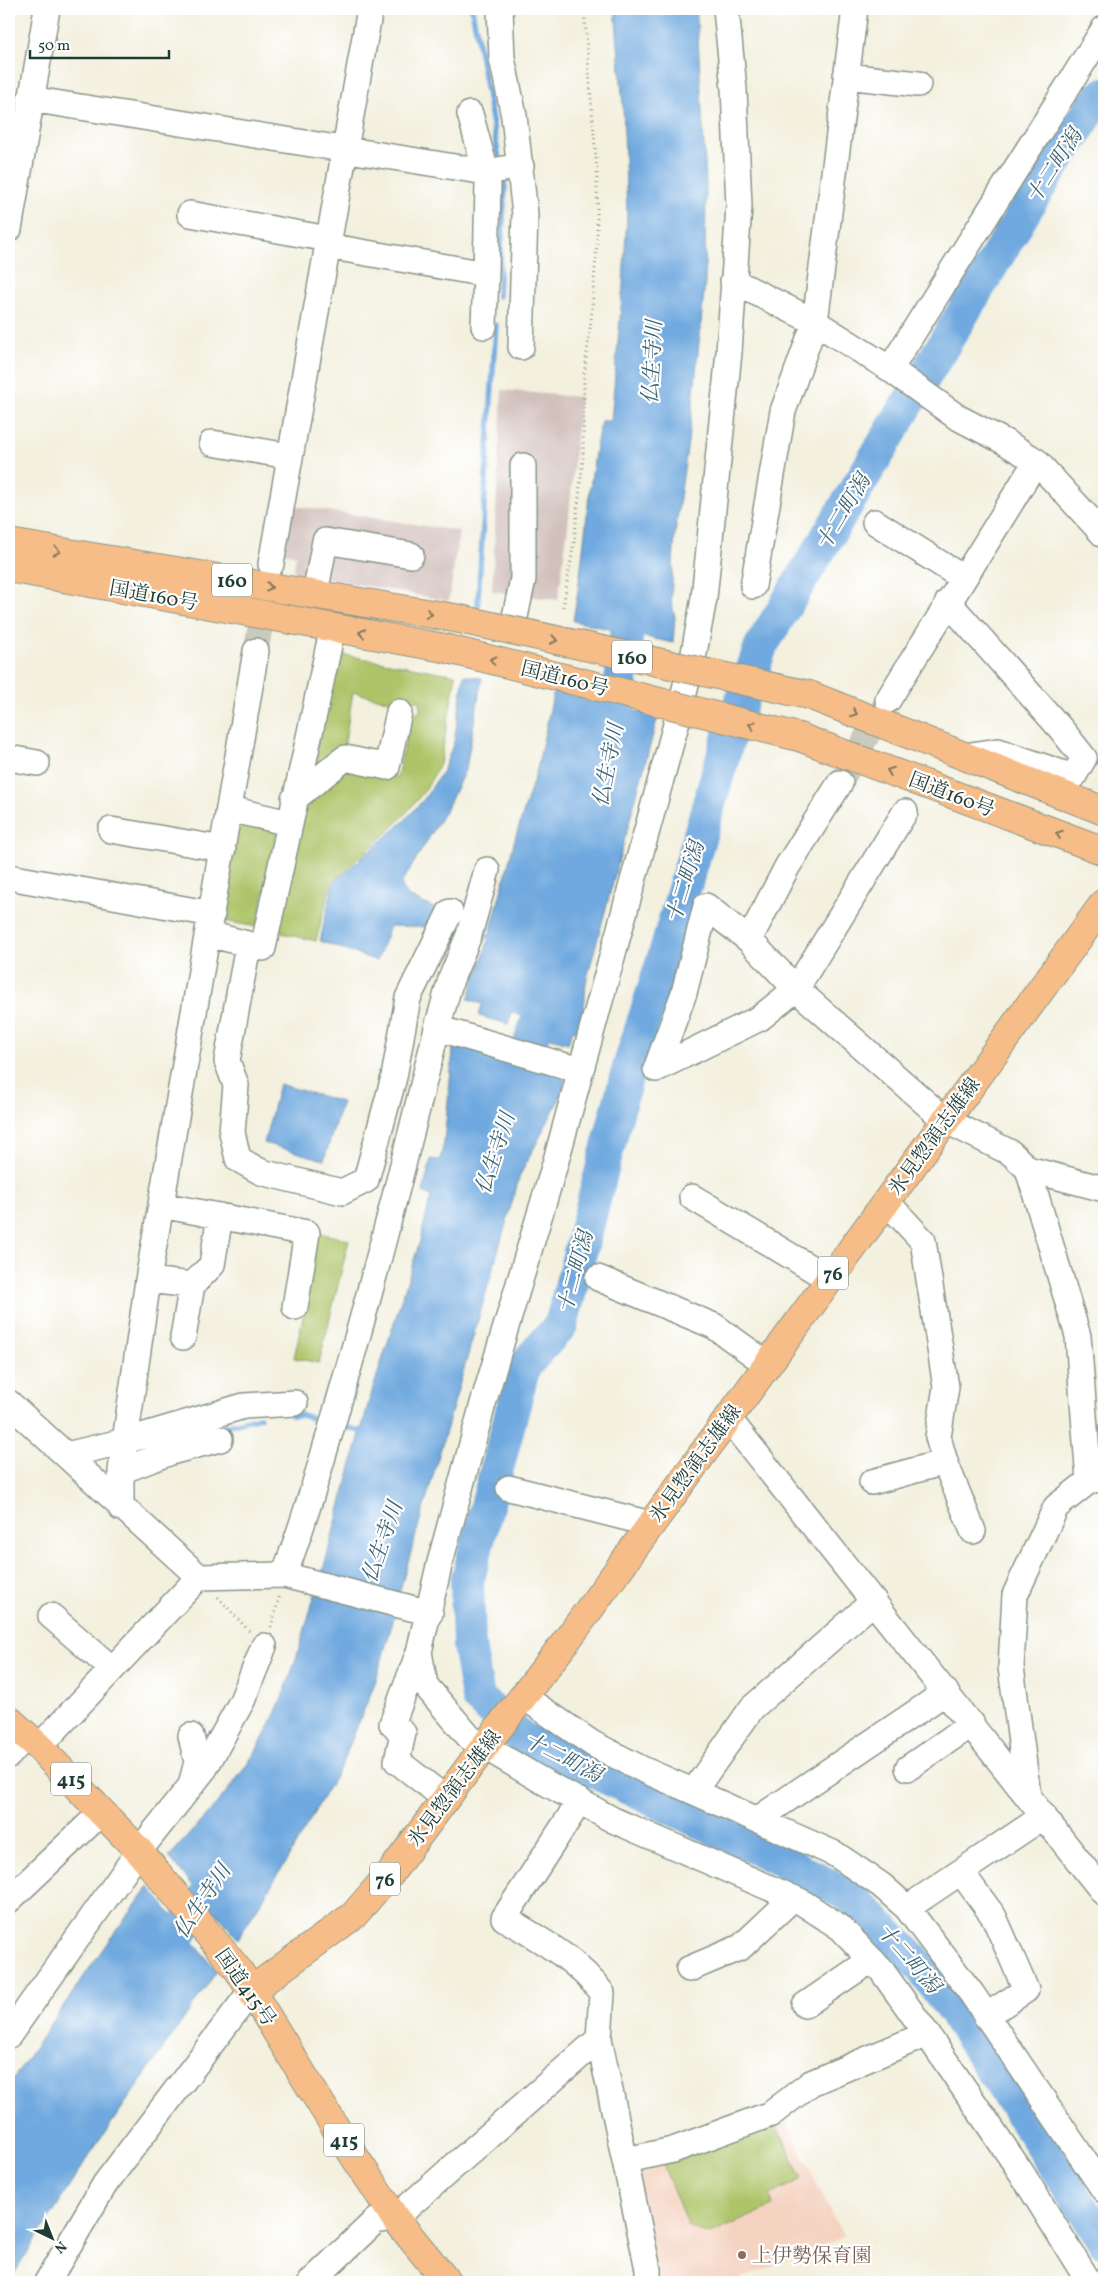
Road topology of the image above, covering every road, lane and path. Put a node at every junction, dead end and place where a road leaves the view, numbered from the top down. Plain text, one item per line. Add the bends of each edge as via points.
1 (47, 9) edge
2 (370, 9) edge
3 (500, 9) edge
4 (584, 9) edge
5 (726, 9) edge
6 (855, 9) edge
7 (1104, 29) edge
8 (846, 76) junction
9 (918, 84) dead end
10 (30, 99) junction
11 (470, 114) dead end
12 (345, 149) junction
13 (521, 166) junction
14 (486, 172) junction
15 (190, 214) dead end
16 (9, 229) edge
17 (328, 242) junction
18 (486, 274) junction
19 (733, 281) junction
20 (815, 322) junction
21 (484, 326) dead end
22 (521, 346) dead end
23 (890, 369) junction
24 (212, 443) dead end
25 (289, 456) junction
26 (1036, 461) junction
27 (523, 466) dead end
28 (874, 522) dead end
29 (1104, 536) edge
30 (9, 543) edge
31 (411, 554) dead end
32 (271, 564) dead end
33 (9, 568) edge
34 (963, 578) junction
35 (753, 586) dead end
36 (315, 594) junction
37 (948, 602) junction
38 (563, 608) dead end
39 (333, 627) junction
40 (512, 631) junction
41 (256, 651) tunnel mouth
42 (888, 700) tunnel mouth
43 (399, 712) dead end
44 (964, 756) junction
45 (9, 758) edge
46 (37, 763) dead end
47 (840, 783) tunnel mouth
48 (230, 808) junction
49 (292, 811) junction
50 (1104, 811) edge
51 (905, 812) dead end
52 (111, 830) dead end
53 (223, 848) junction
54 (1104, 851) edge
55 (487, 870) dead end
56 (9, 877) edge
57 (1104, 903) edge
58 (450, 912) dead end
59 (210, 924) junction
60 (749, 940) junction
61 (248, 944) junction
62 (796, 989) junction
63 (437, 1028) junction
64 (579, 1070) junction
65 (945, 1120) junction
66 (1028, 1170) junction
67 (1104, 1189) edge
68 (692, 1197) dead end
69 (886, 1201) junction
70 (161, 1204) junction
71 (220, 1216) junction
72 (598, 1278) dead end
73 (829, 1279) junction
74 (148, 1280) junction
75 (192, 1284) junction
76 (295, 1307) dead end
77 (183, 1337) dead end
78 (767, 1364) junction
79 (9, 1403) edge
80 (295, 1403) dead end
81 (728, 1418) junction
82 (220, 1439) dead end
83 (124, 1441) junction
84 (66, 1455) junction
85 (945, 1462) junction
86 (121, 1471) junction
87 (1097, 1480) edge
88 (872, 1482) dead end
89 (509, 1488) dead end
90 (121, 1508) junction
91 (651, 1524) junction
92 (973, 1531) dead end
93 (291, 1576) junction
94 (199, 1577) junction
95 (874, 1602) junction
96 (430, 1613) junction
97 (51, 1616) dead end
98 (264, 1646) junction
99 (420, 1652) junction
100 (111, 1668) junction
101 (946, 1692) junction
102 (522, 1700) junction
103 (972, 1724) junction
104 (190, 1736) dead end
105 (21, 1739) edge
106 (488, 1742) junction
107 (908, 1768) dead end
108 (191, 1785) junction
109 (694, 1791) junction
110 (1028, 1795) junction
111 (446, 1799) junction
112 (580, 1801) junction
113 (102, 1812) junction
114 (1044, 1816) junction
115 (758, 1819) junction
116 (146, 1859) junction
117 (961, 1872) junction
118 (1104, 1893) edge
119 (793, 1898) junction
120 (9, 1900) edge
121 (907, 1908) junction
122 (871, 1960) junction
123 (689, 1969) dead end
124 (246, 1980) junction
125 (805, 2005) dead end
126 (986, 2016) junction
127 (927, 2034) junction
128 (9, 2035) edge
129 (599, 2039) junction
130 (626, 2160) junction
131 (1104, 2190) edge
132 (395, 2218) junction
133 (642, 2278) edge
134 (47, 2282) edge
135 (311, 2282) edge
136 (448, 2282) edge
137 (1089, 2282) edge

1 - 10 street
2 - 12 street
3 - 13 street via 502,58
4 - 38 path via 597,163 597,242 592,321 584,375 583,458
5 - 19 street via 734,89 739,206
6 - 8 street
7 - 23 street
8 - 9 street
8 - 20 street
10 - 12 street
10 - 16 street
11 - 14 street
12 - 14 street
12 - 17 street
13 - 14 street
13 - 22 street via 526,214
14 - 18 street
15 - 17 street
17 - 18 street
17 - 25 street
18 - 21 street
19 - 20 street
19 - 64 street via 704,598 694,653
20 - 23 street
20 - 35 street via 784,412
23 - 26 street via 957,417
24 - 25 street
25 - 32 street
26 - 29 street
26 - 34 street
27 - 40 street via 523,579
28 - 34 street
30 -> 36 main road, 国道160号 / 160
31 - 36 street via 325,541
33 - 39 main road, 国道160号 / 160
34 - 37 street
36 -> 40 main road, 国道160号 / 160, bridge
37 - 42 street
37 - 44 street via 1084,758 1074,777 998,751
39 - 49 street
54 -> 39 main road, 国道160号 / 160, bridge via 800,737 444,648
40 -> 44 main road, 国道160号 / 160, bridge via 809,695
41 - 48 street
43 - 49 street via 387,767 345,758
44 - 50 main road, 国道160号 / 160
45 - 46 street
47 - 60 street via 787,867
48 - 49 street
48 - 53 street
49 - 61 street via 263,948
51 - 62 street
52 - 53 street
53 - 59 street
55 - 63 street
56 - 59 street
57 - 65 main road, 氷見惣領志雄線 / 76
58 - 61 street via 408,998 394,1077 366,1180 342,1192 261,1172 238,1159 232,1132 236,1084 227,1061
59 - 61 street
59 - 70 street
60 - 62 street
60 - 62 street via 706,906 684,993 656,1069 760,1018
62 - 65 street
63 - 64 street
63 - 93 street via 409,1146
64 - 96 street via 555,1164 484,1400
65 - 66 street via 1011,1153
65 - 69 main road, 氷見惣領志雄線 / 76
66 - 67 street
66 - 87 street via 1078,1336
68 - 73 street
69 - 73 main road, 氷見惣領志雄線 / 76
69 - 85 street via 923,1241 946,1387 938,1437
70 - 71 street
70 - 74 street
71 - 75 street via 212,1265
71 - 76 street via 307,1233
72 - 78 street via 714,1326
73 - 78 main road, 氷見惣領志雄線 / 76
74 - 75 street
74 - 83 street
75 - 77 street
78 - 81 main road, 氷見惣領志雄線 / 76
79 - 84 street
80 - 83 street via 244,1406
81 - 91 main road, 氷見惣領志雄線 / 76
81 - 95 street
82 - 86 street via 171,1452
83 - 84 street
83 - 86 street
84 - 90 street
85 - 88 street
85 - 92 street
86 - 90 street
87 - 110 street via 1056,1507 1015,1595 1011,1667
89 - 91 street
90 - 94 street
91 - 102 main road, 氷見惣領志雄線 / 76
93 - 94 street
93 - 96 street
93 - 98 path
94 - 98 path
94 - 100 street
95 - 101 street
95 - 109 street via 752,1708
96 - 99 street
97 - 100 street
98 - 108 street via 242,1700 205,1768
99 - 106 street via 425,1685 470,1738
99 - 111 street via 392,1724 403,1732 396,1761
100 - 105 street
101 - 103 street
101 - 115 street
102 - 106 main road, 氷見惣領志雄線 / 76
102 - 109 street via 593,1744
103 - 107 street
103 - 110 street
104 - 108 street via 196,1762
105 - 113 main road, 国道415号 / 415
106 - 111 main road, 氷見惣領志雄線 / 76
106 - 112 street
108 - 116 street
109 - 115 street
110 - 114 street
111 - 124 main road, 氷見惣領志雄線 / 76 via 354,1915
112 - 119 street via 613,1820
112 - 129 street via 504,1918 572,1960 590,1977 602,1993
113 - 116 main road, 国道415号 / 415
113 - 120 street
114 - 117 street
114 - 118 street
115 - 121 street via 835,1854
116 - 124 main road, 国道415号 / 415
116 - 128 street
117 - 121 street
117 - 126 street via 994,1917 1026,1990
119 - 122 street via 841,1928
119 - 123 street via 741,1947
121 - 126 street
122 - 125 street
122 - 127 street
124 - 132 main road, 国道415号 / 415
124 - 134 street via 105,2184
126 - 131 street
127 - 130 street via 811,2083 771,2114 673,2150
127 - 137 street via 1021,2172
129 - 130 street
129 - 132 street
130 - 133 street
132 - 135 street via 375,2221
132 - 136 main road, 国道415号 / 415

